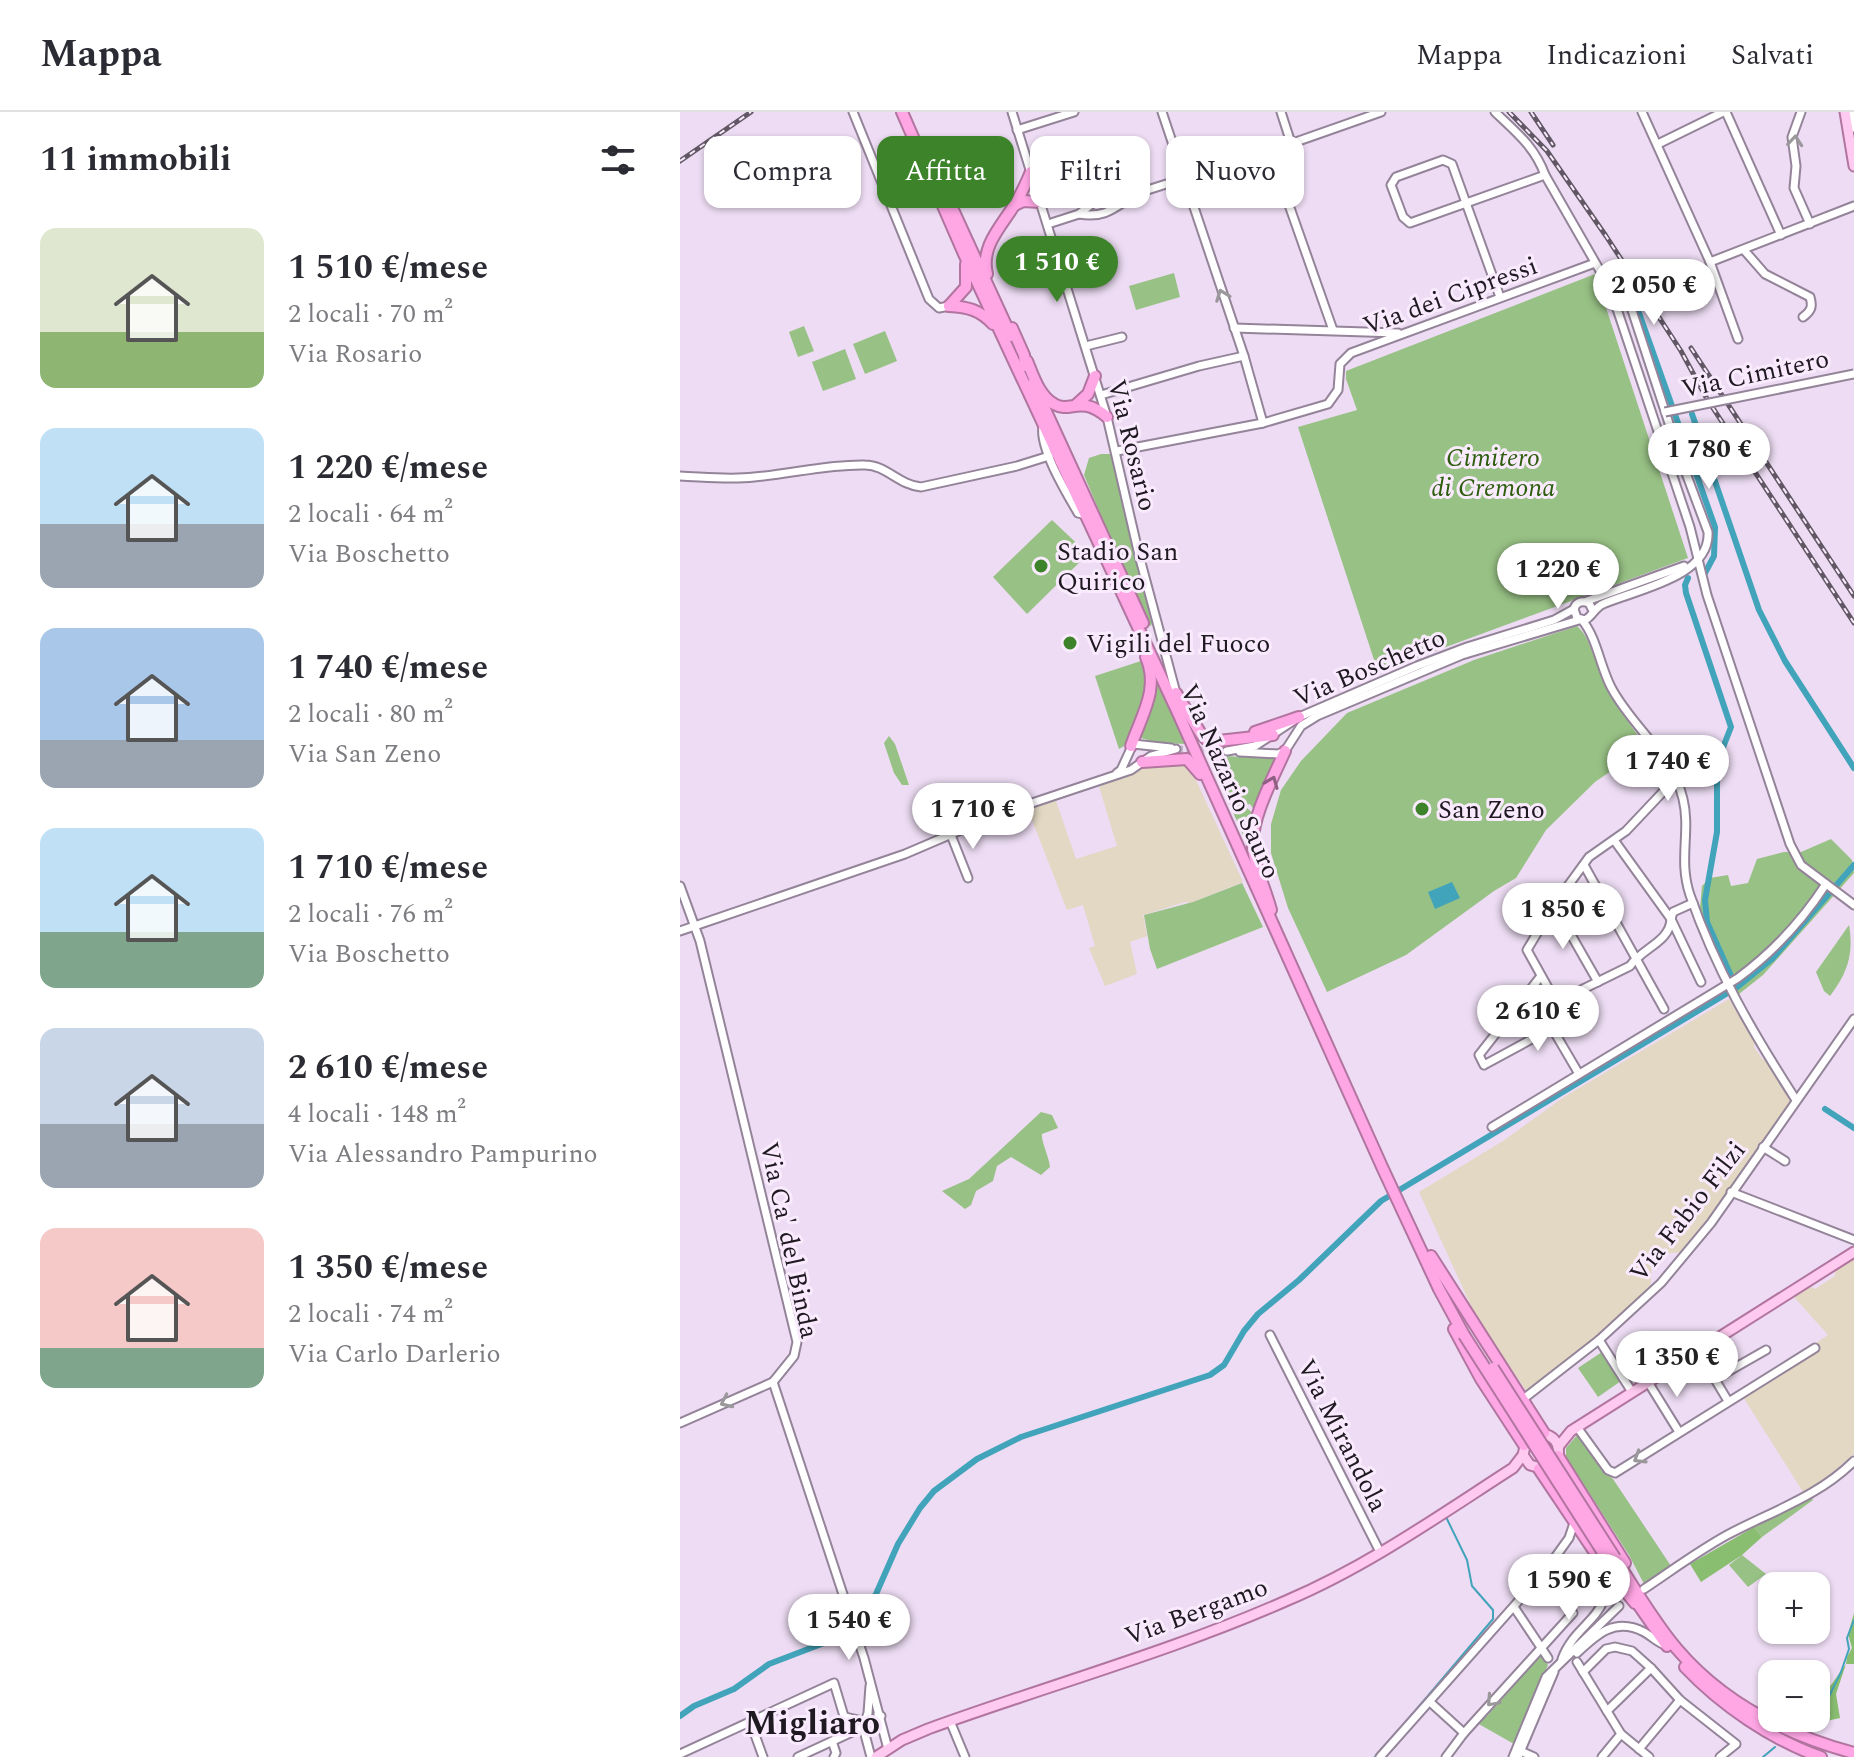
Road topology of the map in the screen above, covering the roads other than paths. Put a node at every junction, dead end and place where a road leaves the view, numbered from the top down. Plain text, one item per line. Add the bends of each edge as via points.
1 (855, 112) edge
2 (902, 112) edge
3 (910, 112) edge
4 (1012, 112) edge
5 (1074, 112) edge
6 (1162, 112) edge
7 (1281, 112) edge
8 (1381, 112) edge
9 (1495, 112) edge
10 (1642, 112) edge
11 (1725, 112) edge
12 (1801, 112) edge
13 (1845, 112) edge
14 (1851, 112) edge
15 (1852, 128) edge
16 (1017, 130) junction
17 (1170, 136) edge
18 (1289, 136) edge
19 (1304, 139) edge
20 (1658, 144) junction
21 (1854, 166) edge
22 (1030, 169) edge
23 (1030, 174) edge
24 (1545, 175) junction
25 (1030, 201) edge
26 (1466, 203) junction
27 (1015, 205) junction
28 (1854, 206) edge
29 (1042, 208) edge
30 (1086, 208) edge
31 (1088, 208) edge
32 (1113, 208) edge
33 (1194, 208) edge
34 (1290, 208) edge
35 (1079, 214) junction
36 (1092, 216) junction
37 (1048, 224) junction
38 (1810, 224) junction
39 (1781, 235) junction
40 (1744, 250) junction
41 (964, 254) junction
42 (1091, 260) dead end
43 (1710, 262) junction
44 (1595, 263) junction
45 (1062, 270) junction
46 (1603, 276) junction
47 (1500, 297) junction
48 (949, 306) junction
49 (1803, 317) dead end
50 (1234, 328) junction
51 (1333, 330) junction
52 (1400, 333) junction
53 (1003, 337) junction
54 (1122, 337) dead end
55 (1738, 339) dead end
56 (1086, 346) junction
57 (1244, 356) junction
58 (1026, 365) junction
59 (1854, 374) edge
60 (1095, 376) junction
61 (1037, 384) junction
62 (1101, 395) junction
63 (1075, 405) junction
64 (1665, 412) junction
65 (1107, 417) junction
66 (1263, 423) junction
67 (1044, 424) junction
68 (1117, 451) junction
69 (1049, 456) junction
70 (680, 476) edge
71 (1086, 515) junction
72 (1697, 561) junction
73 (1586, 601) junction
74 (1574, 609) junction
75 (1592, 613) junction
76 (1581, 620) junction
77 (1589, 629) junction
78 (1146, 644) junction
79 (1176, 693) junction
80 (1299, 717) junction
81 (1273, 735) junction
82 (1241, 737) junction
83 (1130, 750) junction
84 (1285, 751) junction
85 (1141, 762) junction
86 (1115, 774) junction
87 (1677, 777) junction
88 (1212, 787) junction
89 (951, 835) junction
90 (1614, 840) junction
91 (1584, 865) junction
92 (968, 878) dead end
93 (1826, 884) junction
94 (680, 886) edge
95 (1693, 903) junction
96 (1554, 905) junction
97 (1854, 905) edge
98 (1271, 910) junction
99 (1671, 919) junction
100 (696, 926) junction
101 (680, 931) edge
102 (1635, 958) junction
103 (1541, 976) junction
104 (1598, 982) junction
105 (1701, 982) dead end
106 (1727, 985) junction
107 (1664, 1009) dead end
108 (1561, 1011) junction
109 (1854, 1019) edge
110 (1552, 1028) junction
111 (1579, 1074) junction
112 (1796, 1100) junction
113 (1492, 1127) dead end
114 (1763, 1147) junction
115 (1785, 1161) dead end
116 (1731, 1192) junction
117 (1400, 1196) junction
118 (1854, 1240) edge
119 (1854, 1252) edge
120 (1431, 1256) junction
121 (1439, 1289) junction
122 (1467, 1334) junction
123 (1270, 1335) dead end
124 (1599, 1340) junction
125 (1815, 1348) dead end
126 (1766, 1350) dead end
127 (1698, 1351) junction
128 (1715, 1379) junction
129 (773, 1382) junction
130 (1648, 1382) junction
131 (1632, 1392) junction
132 (1522, 1400) junction
133 (1728, 1401) junction
134 (1503, 1413) junction
135 (680, 1423) edge
136 (1574, 1429) junction
137 (1679, 1432) junction
138 (1548, 1435) junction
139 (1524, 1450) junction
140 (1558, 1451) junction
141 (1854, 1461) edge
142 (1534, 1467) junction
143 (1513, 1468) junction
144 (1574, 1480) junction
145 (1555, 1493) junction
146 (1574, 1523) junction
147 (1581, 1533) junction
148 (1569, 1538) junction
149 (1380, 1552) junction
150 (1598, 1557) junction
151 (1644, 1589) dead end
152 (1619, 1606) dead end
153 (1642, 1606) junction
154 (1514, 1607) junction
155 (1573, 1613) dead end
156 (1666, 1645) junction
157 (1540, 1647) junction
158 (1548, 1658) dead end
159 (1577, 1662) dead end
160 (1556, 1668) junction
161 (1651, 1668) junction
162 (1583, 1672) junction
163 (871, 1684) junction
164 (1680, 1700) junction
165 (1430, 1702) junction
166 (1607, 1711) junction
167 (868, 1713) junction
168 (881, 1716) junction
169 (845, 1717) junction
170 (750, 1721) junction
171 (950, 1721) junction
172 (864, 1725) junction
173 (849, 1733) junction
174 (1464, 1733) junction
175 (1621, 1734) junction
176 (832, 1741) junction
177 (888, 1749) junction
178 (1639, 1749) junction
179 (1854, 1753) edge
180 (680, 1754) edge
181 (1517, 1754) edge
182 (873, 1755) edge
183 (763, 1757) edge
184 (798, 1757) edge
185 (834, 1757) edge
186 (965, 1757) edge
187 (1380, 1757) edge
188 (1446, 1757) edge
189 (1534, 1757) edge
190 (1602, 1757) edge
191 (1649, 1757) edge
192 (1720, 1757) edge
193 (1821, 1757) edge

1 - 48 street via 935,305
2 - 41 highway, Via Nazario Sauro
3 - 58 highway, Via Nazario Sauro
4 - 16 street, Via Rosario
5 - 16 street
6 - 17 street
7 - 18 street
8 - 19 street
9 - 24 street, Via Cimitero via 1526,140
10 - 20 street
11 - 20 street
11 - 39 street
38 -> 12 street via 1794,188 1792,137
13 - 15 main road
14 - 15 street
15 - 21 main road
16 - 22 street, Via Rosario
20 - 43 street
23 - 27 highway
24 - 26 street
24 - 44 street, Via Cimitero
25 - 27 highway
26 - 26 street via 1406,222 1391,185 1396,177 1447,160
26 - 47 street
27 - 58 highway via 991,240 985,265
28 - 38 street
29 - 37 street, Via Rosario
30 - 35 street
31 - 36 street
32 - 36 street
50 -> 33 street
34 - 51 street
35 - 36 street
35 - 37 street
37 - 45 street, Via Rosario
38 - 39 street
39 - 40 street
40 - 43 street
40 - 49 street via 1765,274 1810,297 1811,311
41 - 48 highway via 966,287
41 - 53 highway, Via Nazario Sauro
42 - 45 street
43 - 55 street
44 - 46 street, Via Cimitero
44 - 47 street, Via dei Cipressi
45 - 56 street, Via Rosario
46 - 64 street, Via Cimitero via 1615,280 1628,298
46 - 72 street, Via Cimitero
47 - 52 street, Via dei Cipressi
48 - 53 highway via 984,314
50 - 51 street
50 - 57 street
51 - 52 street
52 - 66 street, Via dei Cipressi via 1345,358 1330,402
53 - 67 highway, Via Nazario Sauro
54 - 56 street
56 - 60 street, Via Rosario
57 - 62 street
57 - 66 street
58 - 61 highway
58 - 61 highway
58 - 79 highway, Via Nazario Sauro
59 - 64 street, Via Cimitero, bridge
60 - 62 street, Via Rosario
60 - 63 highway via 1088,394
61 - 63 highway via 1053,404
62 - 65 street, Via Rosario
63 - 65 highway via 1090,405
64 - 72 street, Via Cimitero via 1708,532 1707,549
65 - 68 street, Via Rosario
66 - 68 street, Via dei Cipressi
67 - 69 street
67 - 71 highway, Via Nazario Sauro
68 - 79 street, Via Rosario
69 - 70 street via 921,487 870,465 738,478
69 - 71 street via 1078,513
71 - 78 highway, Via Nazario Sauro
72 - 73 street, Via Boschetto
72 - 75 street, Via Boschetto via 1666,581
72 - 93 street via 1790,844 1801,865
73 - 74 street, Via Boschetto
73 - 75 street
74 - 76 street
74 - 80 street, Via Boschetto via 1417,666
75 - 76 street, Via Boschetto
75 - 77 street
76 - 77 street
76 - 84 street, Via Boschetto via 1462,655 1317,716 1296,731
77 - 87 street via 1611,688
78 - 83 highway via 1149,703
78 - 88 highway, Via Nazario Sauro
79 - 82 highway via 1209,742
79 - 98 highway, Via Nazario Sauro
80 - 81 street, Via Boschetto
80 - 82 highway
81 - 82 highway
81 - 84 street via 1284,739
81 - 84 street, Via Boschetto via 1255,746 1227,751
83 - 85 street
83 - 85 street via 1141,744 1176,749
83 - 86 street
98 -> 84 highway via 1253,838
85 - 86 street
85 - 88 highway via 1187,759
86 - 89 street
87 - 90 street
87 - 95 street via 1684,802 1683,869
88 - 117 highway, Via Nazario Sauro via 1383,1169
89 - 92 street
89 - 100 street
90 - 91 street
90 - 99 street
91 - 96 street
91 - 102 street
93 - 97 street
93 - 106 street via 1775,948
94 - 100 street, Via Ca' del Binda
95 - 99 street via 1673,912
95 - 106 street
96 - 103 street via 1527,950
96 - 104 street
98 - 117 highway, Via Nazario Sauro
99 - 102 street via 1666,935
99 - 105 street
100 - 101 street
100 - 129 street, Via Ca' del Binda via 797,1342 794,1356
102 - 104 street
102 - 107 street
103 - 108 street
103 - 110 street via 1479,1055 1484,1065
104 - 108 street via 1577,992
106 - 111 street
106 - 112 street
108 - 110 street
109 - 112 street, Via Fabio Filzi
110 - 111 street
111 - 113 street
112 - 114 street, Via Fabio Filzi
114 - 115 street
114 - 116 street, Via Fabio Filzi
116 - 118 street
116 - 124 street, Via Fabio Filzi via 1661,1283
117 - 120 highway, Via Nazario Sauro
117 - 121 highway, Via Nazario Sauro
119 - 127 main road, Via Bergamo
120 - 122 highway, Via Nazario Sauro
120 - 132 highway
121 - 122 highway, Via Nazario Sauro
121 - 134 highway via 1456,1334
122 - 153 highway, bridge
123 - 149 street, Via Mirandola
124 - 131 street
124 - 132 street, Via Fabio Filzi
125 - 133 street
126 - 128 street
127 - 128 street
127 - 130 main road, Via Bergamo
128 - 133 street
129 -> 135 street
129 - 163 street
130 - 131 main road, Via Bergamo
130 - 137 street
131 - 136 main road, Via Bergamo
132 - 134 street, Via Fabio Filzi
132 - 138 highway
133 - 137 street
134 - 139 highway
137 -> 136 street via 1611,1473
136 - 138 main road, Via Bergamo
136 - 140 main road, Via Bergamo
138 - 139 main road, Via Bergamo via 1530,1437
138 - 140 main road
139 - 142 main road
139 - 143 main road, Via Bergamo
140 - 142 main road, Via Bergamo via 1553,1465
140 - 144 highway
141 - 151 street via 1811,1495 1727,1535
142 - 143 main road, Via Bergamo
142 - 145 highway
143 - 149 main road, Via Bergamo
144 - 145 highway via 1562,1480
144 - 153 highway via 1619,1552
145 - 146 highway
146 - 147 highway
146 - 148 street
147 - 148 street
147 - 150 highway
148 - 154 street
149 - 171 main road, Via Bergamo via 1252,1615
150 - 153 highway
150 - 160 street via 1605,1578 1603,1604
152 - 160 street
153 - 156 highway
153 - 179 highway via 1722,1691 1774,1724
154 - 157 street
154 - 165 street
155 - 157 street
156 - 160 street via 1636,1629 1612,1626
156 - 193 highway via 1725,1702 1787,1743
157 - 158 street
157 -> 174 street
159 - 162 street
160 - 181 street via 1546,1677
161 - 162 street via 1632,1651 1611,1647
161 - 164 street
161 - 166 street
162 - 166 street
163 - 167 street
163 - 168 street
164 - 178 street
164 - 192 street via 1736,1744
165 - 174 street
165 - 187 street
166 - 175 street
167 - 168 street
167 - 172 street
168 - 172 street
168 - 177 street
169 - 170 street via 834,1683
169 - 172 street
169 - 173 street
170 - 180 street
170 - 183 street
171 - 177 main road, Via Bergamo
171 - 186 street
172 - 173 street
172 - 182 street
173 - 176 street
174 - 188 street
175 - 178 street
175 - 190 street
176 - 184 street
176 - 185 street
177 - 182 main road, Via Bergamo
178 - 191 street
181 - 189 street

